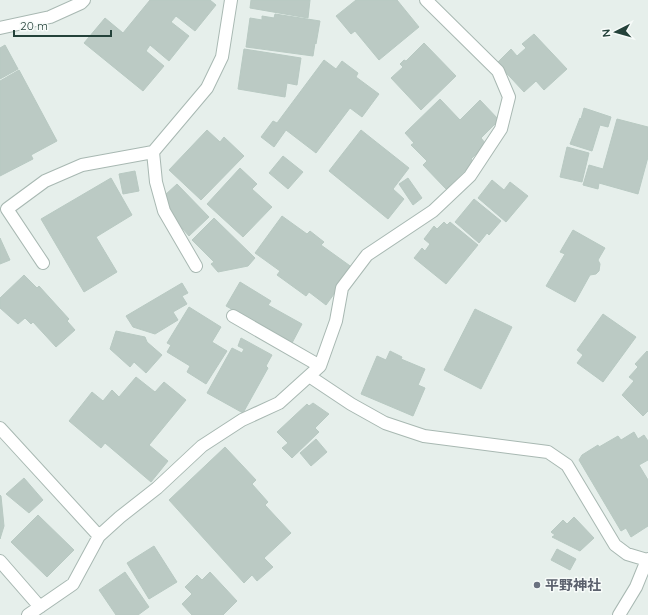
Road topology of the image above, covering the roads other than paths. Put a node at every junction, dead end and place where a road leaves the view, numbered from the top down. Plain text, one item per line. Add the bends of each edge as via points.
1 (84, 0) edge
2 (231, 0) edge
3 (426, 0) edge
4 (0, 28) edge
5 (153, 152) junction
6 (43, 264) dead end
7 (196, 266) dead end
8 (233, 316) dead end
9 (320, 366) junction
10 (309, 376) junction
11 (0, 428) edge
12 (100, 536) junction
13 (648, 559) edge
14 (0, 561) edge
15 (40, 607) junction
16 (28, 615) edge
17 (619, 615) edge

1 - 4 street via 50,17
2 - 5 street via 222,57 207,88
3 - 9 street via 498,71 509,97 501,129 470,176 433,211 367,255 342,288 336,321
5 - 6 street via 82,165 45,181 7,209
5 - 7 street via 156,182 164,211
8 - 9 street
9 - 10 street
10 - 12 street via 279,403 242,420 202,446
10 - 13 street via 351,404 385,422 424,436 548,452 567,465 615,545 627,554
11 - 12 street
12 - 15 street via 73,584
13 - 17 street via 636,587
14 - 15 street
15 - 16 street

